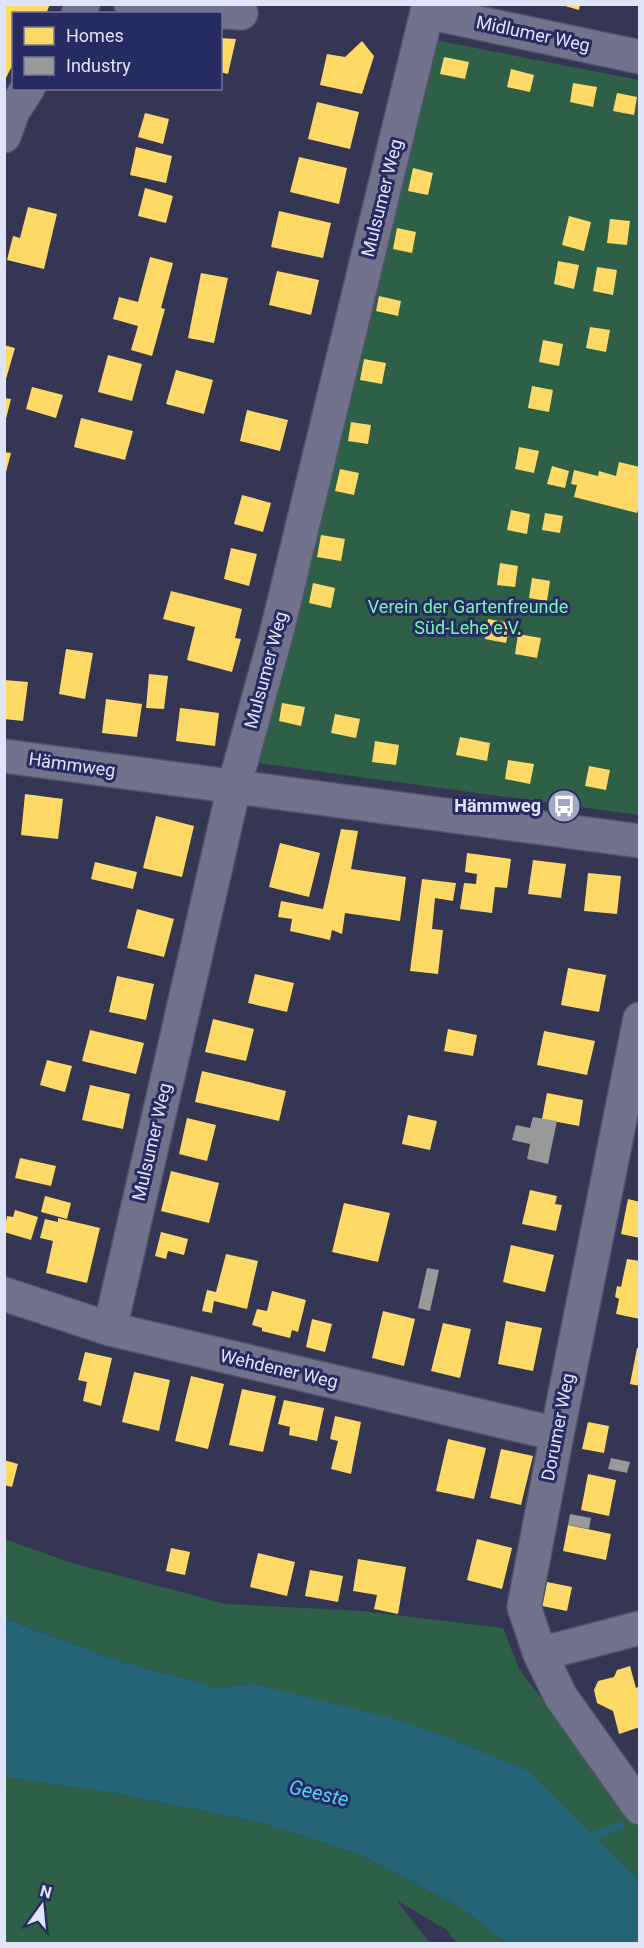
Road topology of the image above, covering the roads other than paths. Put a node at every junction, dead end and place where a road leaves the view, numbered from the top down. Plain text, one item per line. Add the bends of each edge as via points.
1 (131, 4) edge
2 (427, 12) joint
3 (241, 13) dead end
4 (639, 57) edge
5 (27, 90) edge
6 (4, 136) edge
7 (4, 756) edge
8 (234, 787) junction
9 (639, 841) edge
10 (639, 1019) edge
11 (4, 1294) edge
12 (110, 1329) junction
13 (556, 1434) junction
14 (639, 1628) edge
15 (540, 1654) junction
16 (639, 1808) edge

1 - 3 street
2 - 4 street, Midlumer Weg
2 - 8 street, Mulsumer Weg via 276,635
5 - 6 street
7 - 8 street, Hämmweg
8 - 9 street, Hämmweg
8 - 12 street, Mulsumer Weg
10 - 13 street, Dorumer Weg
11 - 12 street, Wehdener Weg
12 - 13 street, Wehdener Weg
13 - 15 street, Dorumer Weg via 524,1606
14 - 15 street
15 - 16 street, Dorumer Weg via 561,1697

